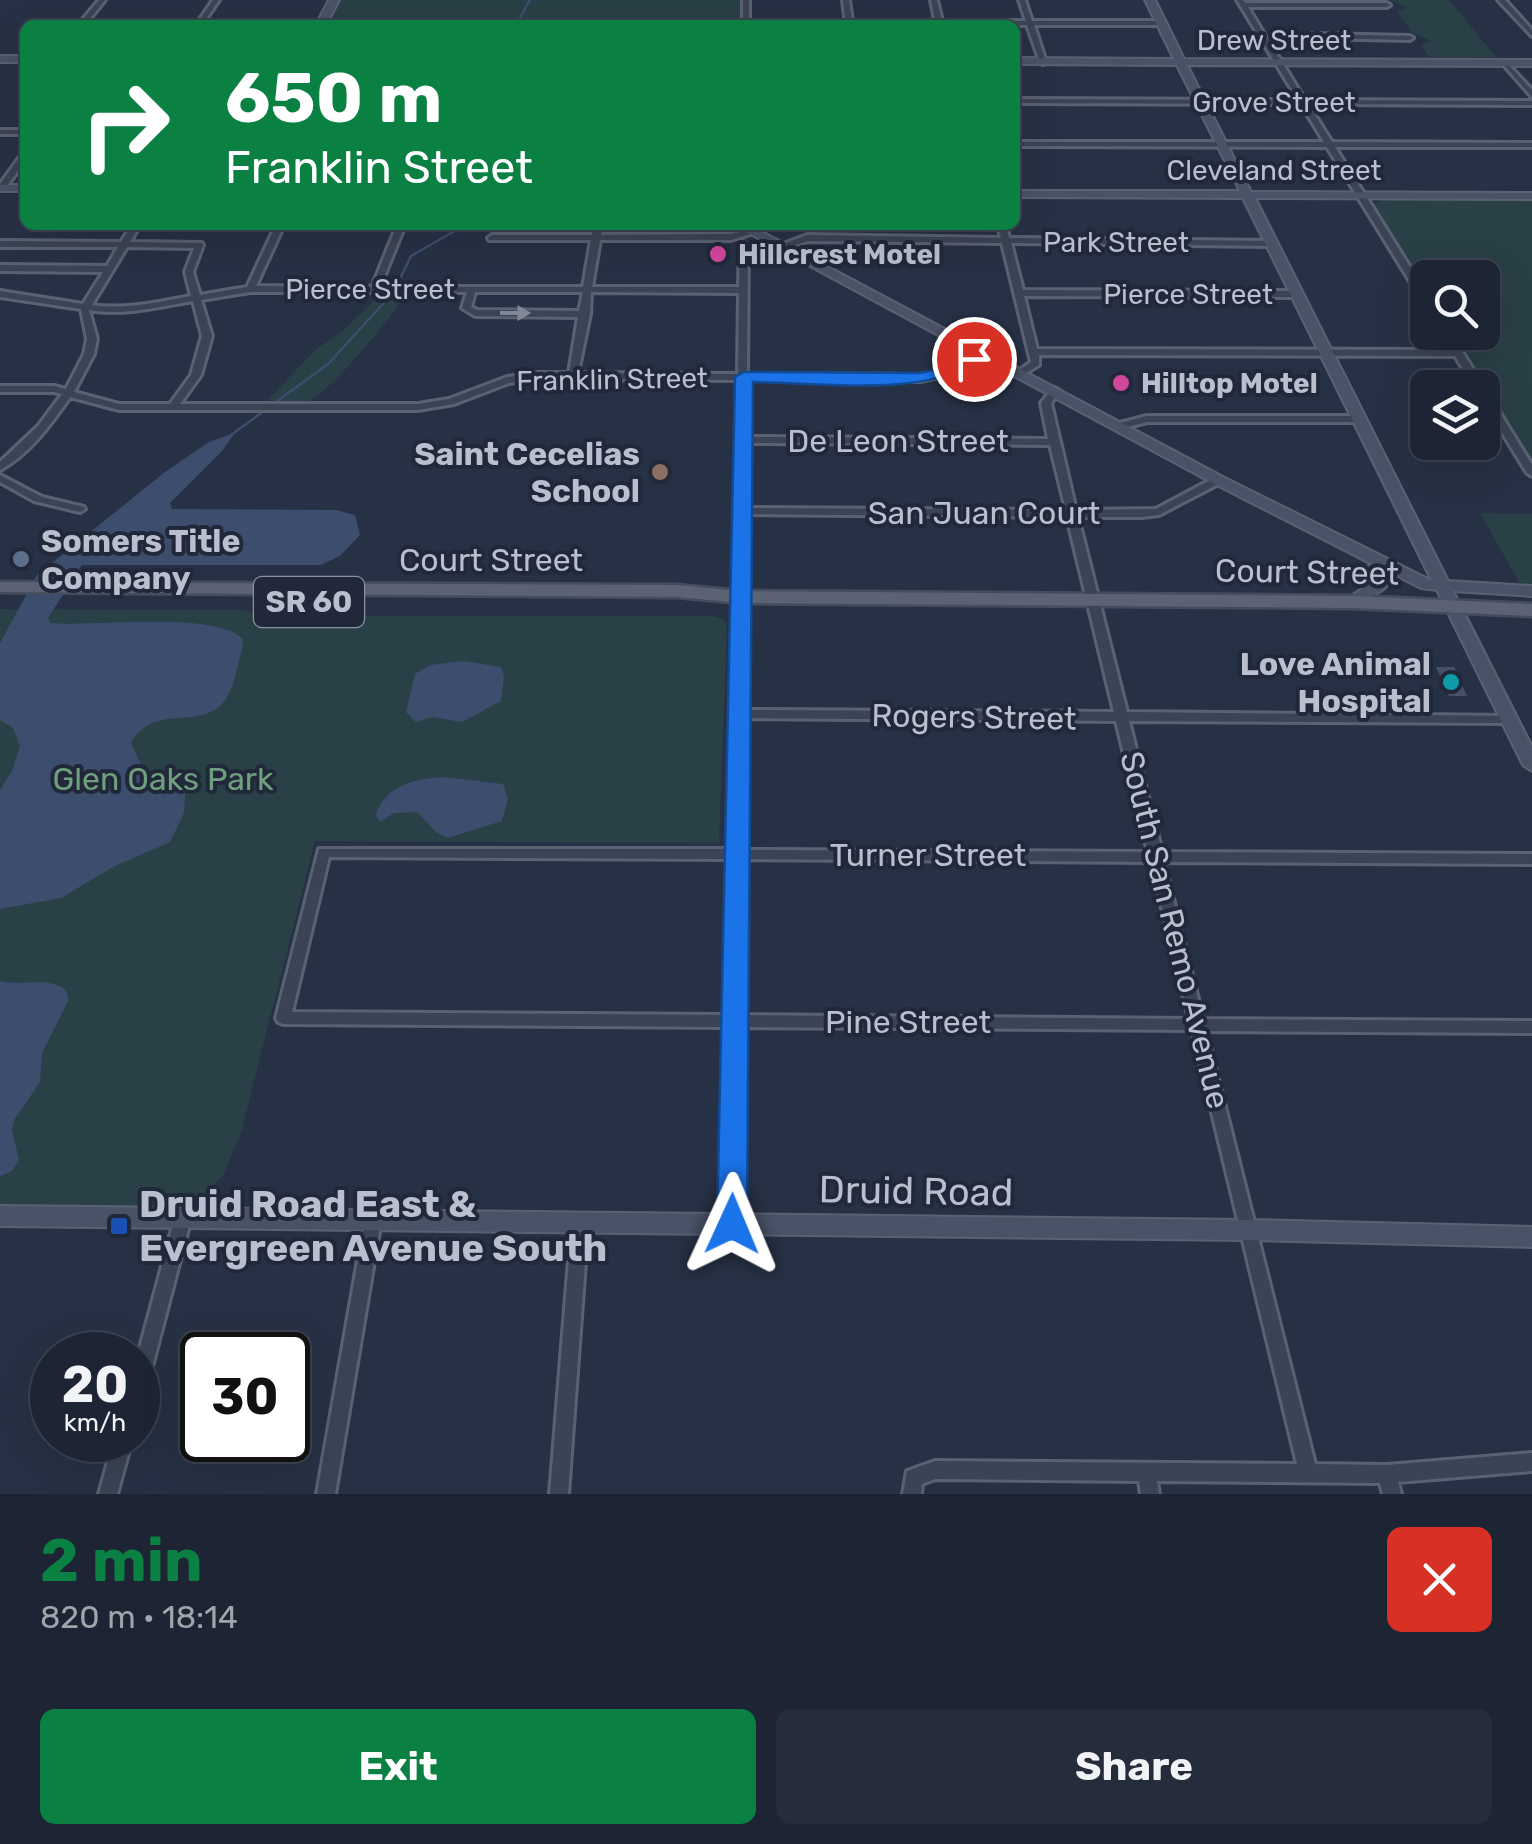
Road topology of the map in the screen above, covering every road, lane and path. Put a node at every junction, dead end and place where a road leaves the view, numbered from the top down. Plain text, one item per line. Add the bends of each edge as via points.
1 (102, 0) edge
2 (1022, 0) edge
3 (1150, 0) edge
4 (1501, 0) edge
5 (1242, 3) edge
6 (1387, 6) dead end
7 (86, 20) edge
8 (1020, 23) edge
9 (1030, 23) junction
10 (1162, 23) junction
11 (1532, 34) edge
12 (1410, 38) dead end
13 (1265, 41) junction
14 (1020, 62) edge
15 (1042, 62) junction
16 (1181, 62) junction
17 (1279, 62) junction
18 (1505, 63) junction
19 (1532, 63) edge
20 (1532, 95) edge
21 (1020, 102) edge
22 (1201, 102) junction
23 (1303, 102) junction
24 (1532, 103) edge
25 (1020, 144) edge
26 (1222, 144) junction
27 (1328, 145) junction
28 (1532, 145) edge
29 (20, 163) edge
30 (1, 188) edge
31 (1020, 194) edge
32 (1248, 195) junction
33 (1360, 196) junction
34 (1532, 196) edge
35 (133, 230) edge
36 (278, 230) edge
37 (399, 230) edge
38 (597, 230) edge
39 (742, 230) edge
40 (750, 230) edge
41 (1003, 230) edge
42 (492, 238) dead end
43 (596, 238) junction
44 (1006, 242) junction
45 (1271, 243) junction
46 (0, 244) edge
47 (125, 244) junction
48 (744, 245) dead end
49 (782, 246) junction
50 (0, 268) edge
51 (110, 268) junction
52 (1410, 275) edge
53 (250, 288) junction
54 (380, 289) junction
55 (472, 290) junction
56 (589, 290) junction
57 (743, 290) junction
58 (1020, 293) junction
59 (0, 294) edge
60 (1297, 294) junction
61 (197, 296) junction
62 (84, 308) junction
63 (584, 314) junction
64 (1456, 350) edge
65 (1034, 352) junction
66 (1326, 353) junction
67 (985, 354) junction
68 (1458, 354) junction
69 (1469, 370) edge
70 (1021, 373) junction
71 (573, 376) junction
72 (744, 377) junction
73 (0, 389) edge
74 (1055, 391) junction
75 (66, 392) junction
76 (174, 407) junction
77 (1359, 420) junction
78 (1500, 420) edge
79 (1120, 426) junction
80 (742, 440) junction
81 (1054, 442) junction
82 (0, 467) edge
83 (1532, 473) edge
84 (0, 478) edge
85 (1218, 480) junction
86 (80, 510) dead end
87 (741, 511) junction
88 (1074, 514) junction
89 (1423, 548) junction
90 (1376, 564) junction
91 (1443, 586) junction
92 (8, 594) edge
93 (1532, 594) edge
94 (741, 598) junction
95 (1096, 600) junction
96 (1353, 602) junction
97 (1453, 605) junction
98 (1532, 610) edge
99 (738, 714) junction
100 (1122, 718) junction
101 (1509, 719) junction
102 (1532, 764) edge
103 (736, 853) junction
104 (1157, 856) junction
105 (1532, 859) edge
106 (284, 1018) joint
107 (734, 1020) junction
108 (1198, 1024) junction
109 (1532, 1027) edge
110 (0, 1216) edge
111 (183, 1218) junction
112 (373, 1220) junction
113 (580, 1222) junction
114 (732, 1224) junction
115 (1248, 1230) junction
116 (1532, 1237) edge
117 (152, 1332) edge
118 (117, 1462) edge
119 (1532, 1462) edge
120 (1146, 1472) junction
121 (1308, 1473) junction
122 (1387, 1474) junction
123 (913, 1486) edge
124 (108, 1494) edge
125 (326, 1494) edge
126 (559, 1494) edge
127 (1150, 1494) edge
128 (1392, 1494) edge

1 - 7 street
2 - 9 street
3 - 10 street
4 - 11 street
5 - 6 street
5 - 13 street
8 - 9 street
9 - 10 street
9 - 15 street
10 - 16 street
12 - 13 street
13 - 17 street
14 - 15 street, Drew Street
15 - 16 street, Drew Street
16 - 17 street, Drew Street
16 - 22 street
17 - 18 street, Drew Street
17 - 23 street
18 - 19 street, Drew Street
18 - 20 street
21 - 22 street, Grove Street
22 - 23 street, Grove Street
22 - 26 street
23 - 24 street, Grove Street
23 - 27 street
25 - 26 street
26 - 27 street
26 - 32 street
27 - 28 street
27 - 33 street
29 - 30 street
31 - 32 street, Cleveland Street
32 - 33 street, Cleveland Street
32 - 45 street
33 - 34 street, Cleveland Street
33 - 52 street
35 - 47 street
36 - 53 street
37 - 54 street
38 - 43 street
39 - 43 street via 730,237
40 - 49 street
41 - 44 street
42 - 43 street
43 - 56 street
44 - 45 street, Park Street
44 - 49 street, Park Street via 807,238
44 - 58 street
45 - 60 street
46 - 47 street
47 - 51 street
47 - 61 street via 199,246 190,272
48 - 57 street
49 - 67 street
50 - 51 street
51 - 62 street
53 - 54 street, Pierce Street
53 - 61 street, Pierce Street
54 - 55 street, Pierce Street
55 - 56 street, Pierce Street
55 -> 63 street via 466,308 475,313
56 - 57 street, Pierce Street
56 - 63 street
57 - 72 street
58 - 60 street, Pierce Street
58 - 65 street
59 - 62 street, Pierce Street
60 - 66 street
61 - 62 street, Pierce Street via 127,309
61 - 76 street via 207,336 204,355
62 - 75 street via 91,346
63 - 71 street
64 - 68 street
65 - 66 street
65 - 70 street via 1036,364
66 - 68 street
66 - 77 street
67 - 70 street
67 - 72 street, Franklin Street via 934,377
68 - 69 street
70 - 74 street
71 - 72 street, Franklin Street
71 - 76 street, Franklin Street via 506,380 435,406
72 - 80 street
73 - 75 street, Franklin Street
74 - 79 street
74 - 81 street, South San Remo Avenue via 1046,403
75 - 76 street, Franklin Street via 108,406
75 - 82 street via 29,446
77 - 79 street via 1147,419
77 - 89 street
78 - 83 street
79 - 85 street
80 - 81 street, De Leon Street
80 - 87 street
81 - 88 street, South San Remo Avenue
84 - 86 street via 38,499
85 - 88 street, San Juan Court via 1159,512
85 - 90 street
87 - 88 street, San Juan Court
87 - 94 street
88 - 95 street, South San Remo Avenue
89 - 90 street via 1409,562
89 - 91 street
90 - 91 street
90 - 96 street via 1379,585
90 - 97 street
91 - 93 street
91 - 97 street
92 - 94 main road, Court Street / SR 60 via 548,596 676,604
93 - 97 main road, SR 60
94 - 95 main road, Court Street / SR 60
94 - 99 street
95 - 96 main road, Court Street / SR 60
95 - 100 street, South San Remo Avenue
96 - 97 main road, Court Street / SR 60
97 - 98 main road, SR 60
97 - 101 street
99 - 100 street, Rogers Street
99 - 103 street
100 - 101 street, Rogers Street
100 - 104 street, South San Remo Avenue
101 - 102 street
103 - 104 street, Turner Street
103 - 106 street, Turner Street via 324,852
103 - 107 street
104 - 105 street, Turner Street
104 - 108 street, South San Remo Avenue
106 - 107 street, Pine Street
107 - 108 street, Pine Street
107 - 114 street
108 - 109 street, Pine Street
108 - 115 street, South San Remo Avenue
110 - 111 street, Druid Road
111 - 112 street, Druid Road
111 - 117 street
112 - 113 street, Druid Road
112 - 125 street
113 - 114 street, Druid Road
113 - 126 street
114 - 115 street, Druid Road
115 - 116 street, Druid Road
115 - 121 street, South San Remo Avenue
118 - 124 street
119 - 122 street
120 - 121 street
120 - 123 street via 935,1470
120 - 127 street
121 - 122 street
122 - 128 street

